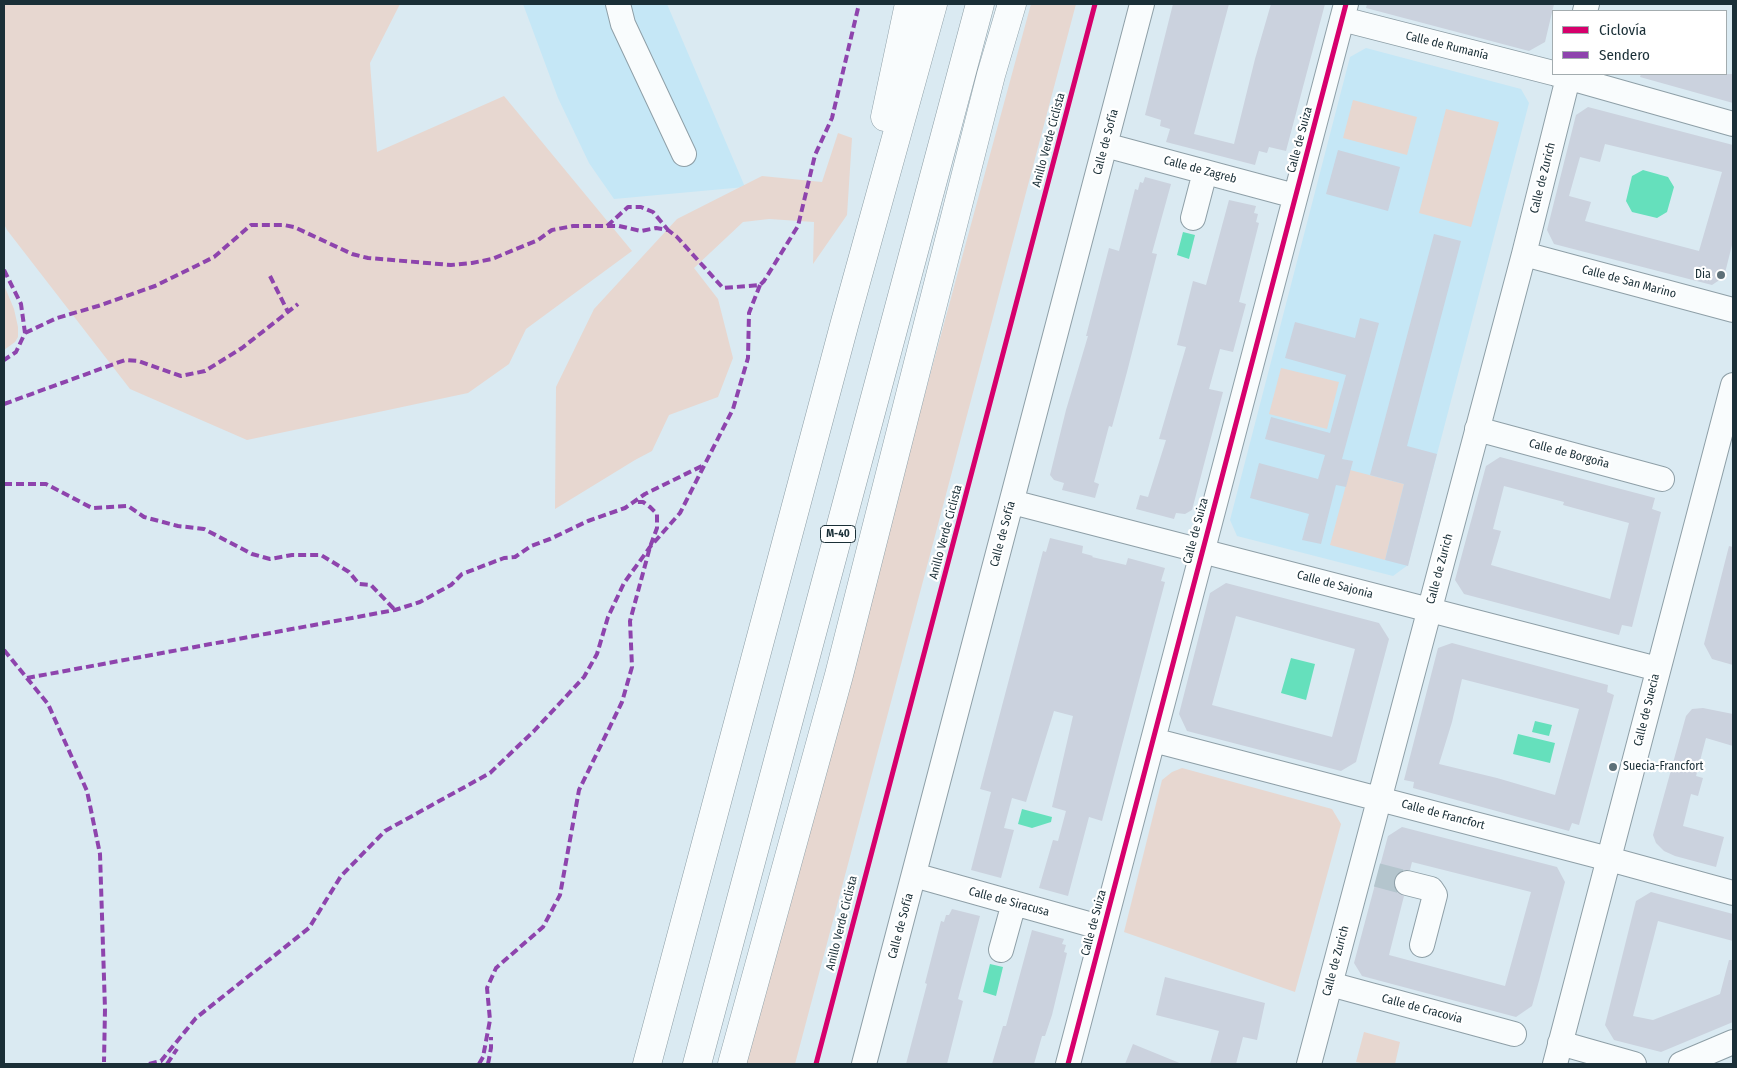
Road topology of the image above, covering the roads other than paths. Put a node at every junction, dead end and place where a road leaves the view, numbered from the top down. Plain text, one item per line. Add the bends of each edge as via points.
1 (618, 4) edge
2 (909, 4) edge
3 (933, 4) edge
4 (980, 4) edge
5 (1012, 4) edge
6 (1142, 4) edge
7 (1344, 12) edge
8 (1552, 71) edge
9 (1561, 75) edge
10 (1564, 75) edge
11 (1733, 124) edge
12 (1105, 145) junction
13 (684, 154) dead end
14 (1205, 172) junction
15 (1295, 196) junction
16 (1193, 218) dead end
17 (1524, 254) junction
18 (1733, 310) edge
19 (845, 322) junction
20 (1733, 386) edge
21 (1477, 429) junction
22 (859, 456) junction
23 (1662, 479) dead end
24 (1012, 502) junction
25 (1202, 550) junction
26 (1429, 609) junction
27 (1658, 669) junction
28 (1153, 740) junction
29 (812, 771) junction
30 (1379, 799) junction
31 (1609, 859) junction
32 (914, 875) junction
33 (1407, 883) tunnel mouth
34 (1733, 893) edge
35 (1014, 903) junction
36 (1104, 928) junction
37 (1422, 945) dead end
38 (1001, 950) dead end
39 (1330, 984) junction
40 (1514, 1034) dead end
41 (1733, 1042) edge
42 (1557, 1054) edge
43 (647, 1064) edge
44 (697, 1064) edge
45 (732, 1064) edge
46 (864, 1064) edge
47 (1068, 1064) edge
48 (1309, 1064) edge
49 (1634, 1064) edge
50 (1681, 1064) edge

1 - 13 street via 623,24
2 - 19 highway
3 - 19 highway
4 - 22 highway, M-40
5 - 29 highway
6 - 12 street, Calle de Sofía
7 - 8 street, Calle de Rumanía
7 - 15 street, Calle de Suiza
9 - 17 street, Calle de Zurich
10 - 11 street, Calle de Rumanía
12 - 14 street, Calle de Zagreb
12 - 24 street, Calle de Sofía
14 - 15 street, Calle de Zagreb
14 - 16 street
15 - 25 street, Calle de Suiza
17 - 18 street, Calle de San Marino
17 - 21 street, Calle de Zurich
19 - 43 highway
20 - 27 street, Calle de Suecia
21 - 23 street, Calle de Borgoña
21 - 26 street, Calle de Zurich
22 - 29 highway
22 - 44 highway, M-40
24 - 25 street, Calle de Sajonia
24 - 32 street, Calle de Sofía
25 - 26 street, Calle de Sajonia
25 - 28 street, Calle de Suiza
26 - 27 street, Calle de Sajonia
26 - 30 street, Calle de Zurich
27 - 31 street, Calle de Suecia
28 - 30 street, Calle de Francfort
28 - 36 street, Calle de Suiza
29 - 45 highway
30 - 31 street, Calle de Francfort
30 - 39 street, Calle de Zurich via 1369,873
31 - 34 street, Calle de Francfort
31 - 42 street, Calle de Suecia
32 - 35 street, Calle de Siracusa
32 - 46 street, Calle de Sofía
33 - 37 street via 1431,889 1435,895
35 - 36 street, Calle de Siracusa
35 - 38 street
36 - 47 street, Calle de Suiza
39 - 40 street, Calle de Cracovia
39 - 48 street, Calle de Zurich
41 - 50 street
42 - 49 street

